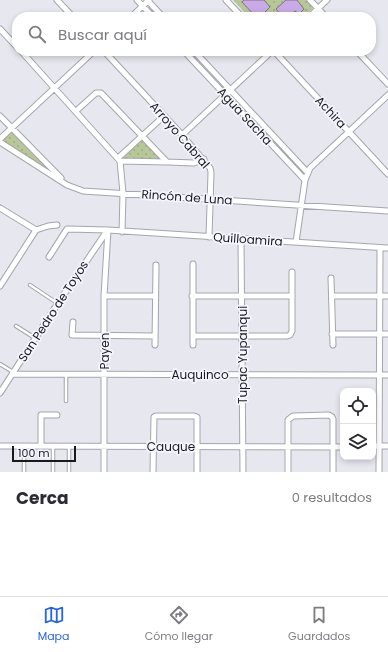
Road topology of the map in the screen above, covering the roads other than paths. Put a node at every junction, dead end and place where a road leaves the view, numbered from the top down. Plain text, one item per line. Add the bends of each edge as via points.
1 (57, 0) edge
2 (137, 0) edge
3 (148, 0) edge
4 (226, 0) edge
5 (310, 0) edge
6 (327, 0) edge
7 (142, 6) junction
8 (318, 8) junction
9 (68, 12) edge
10 (136, 12) edge
11 (148, 12) edge
12 (159, 12) edge
13 (237, 12) edge
14 (314, 12) edge
15 (322, 12) edge
16 (0, 29) edge
17 (12, 42) edge
18 (26, 56) edge
19 (89, 56) edge
20 (109, 56) edge
21 (189, 56) edge
22 (199, 56) edge
23 (267, 56) edge
24 (278, 56) edge
25 (362, 56) edge
26 (388, 84) edge
27 (55, 88) junction
28 (230, 90) junction
29 (225, 95) junction
30 (388, 95) edge
31 (76, 111) junction
32 (0, 116) edge
33 (164, 116) junction
34 (12, 128) junction
35 (349, 131) junction
36 (182, 135) junction
37 (142, 136) junction
38 (0, 139) edge
39 (0, 142) edge
40 (119, 159) junction
41 (204, 160) junction
42 (167, 162) junction
43 (308, 173) junction
44 (388, 174) edge
45 (305, 180) junction
46 (67, 185) junction
47 (123, 193) junction
48 (210, 199) junction
49 (302, 205) junction
50 (1, 210) edge
51 (388, 211) edge
52 (57, 225) dead end
53 (36, 230) junction
54 (108, 230) junction
55 (122, 232) junction
56 (209, 237) junction
57 (241, 239) junction
58 (296, 242) junction
59 (380, 248) junction
60 (388, 248) edge
61 (49, 257) dead end
62 (156, 264) dead end
63 (193, 264) dead end
64 (292, 272) dead end
65 (331, 278) dead end
66 (30, 285) dead end
67 (0, 286) edge
68 (380, 295) junction
69 (104, 296) junction
70 (155, 296) junction
71 (192, 296) junction
72 (242, 296) junction
73 (291, 296) junction
74 (332, 296) junction
75 (388, 296) edge
76 (58, 303) junction
77 (73, 322) dead end
78 (16, 326) dead end
79 (332, 334) junction
80 (380, 334) junction
81 (388, 334) edge
82 (104, 336) junction
83 (155, 336) junction
84 (193, 336) junction
85 (242, 337) junction
86 (35, 338) junction
87 (333, 344) dead end
88 (155, 345) dead end
89 (193, 345) dead end
90 (0, 364) edge
91 (12, 374) junction
92 (66, 374) junction
93 (104, 374) junction
94 (242, 374) junction
95 (380, 374) junction
96 (388, 374) edge
97 (0, 393) edge
98 (66, 401) dead end
99 (57, 415) dead end
100 (0, 446) edge
101 (24, 446) junction
102 (41, 446) junction
103 (53, 446) junction
104 (69, 446) junction
105 (104, 446) junction
106 (153, 446) junction
107 (198, 446) junction
108 (243, 446) junction
109 (288, 446) junction
110 (379, 446) junction
111 (388, 446) edge
112 (333, 447) junction
113 (340, 447) edge
114 (24, 472) edge
115 (53, 472) edge
116 (69, 472) edge
117 (104, 472) edge
118 (153, 472) edge
119 (197, 472) edge
120 (243, 472) edge
121 (288, 472) edge
122 (333, 472) edge
123 (379, 472) edge

1 - 9 street
2 - 7 street
3 - 7 street
3 - 12 street
4 - 13 street
5 - 8 street
6 - 8 street
7 - 10 street
7 - 11 street
8 - 14 street
8 - 15 street
16 - 17 street
18 - 27 street
19 - 27 street
20 - 33 street, Arroyo Cabral
21 - 29 street, Agua Sacha
22 - 28 street, Agua Sacha
23 - 28 street
24 - 35 street, Achira
25 - 26 street
27 - 31 street
27 - 34 street
28 - 29 street
28 - 43 street, Agua Sacha
29 - 36 street
29 - 45 street, Agua Sacha
30 - 35 street
31 - 37 street via 96,93 101,93
31 - 40 street
32 - 34 street
33 - 36 street, Arroyo Cabral
33 - 37 street
34 - 38 street
34 - 46 street
35 - 43 street via 313,164
35 - 44 street, Achira
36 - 41 street, Arroyo Cabral
37 - 40 street
37 - 42 street
39 - 46 street, Rincón de Luna
40 - 42 street
40 - 47 street
41 - 42 street via 194,164
41 - 48 street, Arroyo Cabral via 211,172
43 - 45 street
45 - 49 street
46 - 47 street, Rincón de Luna via 83,191
47 - 48 street, Rincón de Luna
47 - 55 street
48 - 49 street, Rincón de Luna
48 - 56 street, Arroyo Cabral
49 - 51 street, Rincón de Luna
49 - 58 street
50 - 53 street
52 - 53 street
53 - 67 street
54 - 55 street, Quilloamira
54 - 61 street, Quilloamira via 66,229
54 - 69 street, Payen
54 - 76 street, San Pedro de Toyos
55 - 56 street, Quilloamira
56 - 57 street, Quilloamira
57 - 58 street, Quilloamira
57 - 72 street, Tupac Yupanqui
58 - 59 street, Quilloamira
59 - 60 street, Quilloamira
59 - 68 street
62 - 70 street
63 - 71 street
64 - 73 street
65 - 74 street
66 - 76 lane
68 - 74 street
68 - 75 street
68 - 80 street
69 - 70 street
69 - 82 street, Payen
70 - 83 street
71 - 72 street
71 - 84 street
72 - 73 street
72 - 85 street, Tupac Yupanqui
73 - 85 street via 290,335
74 - 79 street
76 - 86 street, San Pedro de Toyos
77 - 82 street via 72,336
78 - 86 lane
79 - 80 street
79 - 87 street
80 - 81 street
80 - 95 street
82 - 83 street
82 - 93 street, Payen
83 - 88 street
84 - 85 street
84 - 89 street
85 - 94 street, Tupac Yupanqui
86 - 91 street, San Pedro de Toyos
90 - 91 lane
91 - 92 street, Auquinco
91 - 97 street, San Pedro de Toyos
92 - 93 street, Auquinco
92 - 98 lane
93 - 94 street, Auquinco
93 - 105 street, Payen
94 - 95 street, Auquinco
94 - 108 street, Tupac Yupanqui
95 - 96 street, Auquinco
95 - 110 street
99 - 102 street via 41,415
100 - 101 street, Cauque
101 - 102 street, Cauque
101 - 114 lane
102 - 103 street, Cauque
103 - 104 street, Cauque
103 - 115 lane
104 - 105 street, Cauque
104 - 116 lane
105 - 106 street, Cauque
105 - 117 street, Payen
106 - 107 street, Cauque
106 - 107 street via 154,417 194,416 197,417
106 - 118 street
107 - 108 street, Cauque
107 - 119 street
108 - 109 street, Cauque
108 - 120 street, Tupac Yupanqui
109 - 112 street, Cauque
109 - 112 street via 290,417 329,415 333,419
109 - 121 street
110 - 111 street
110 - 123 street
112 - 113 street, Cauque
112 - 122 street

